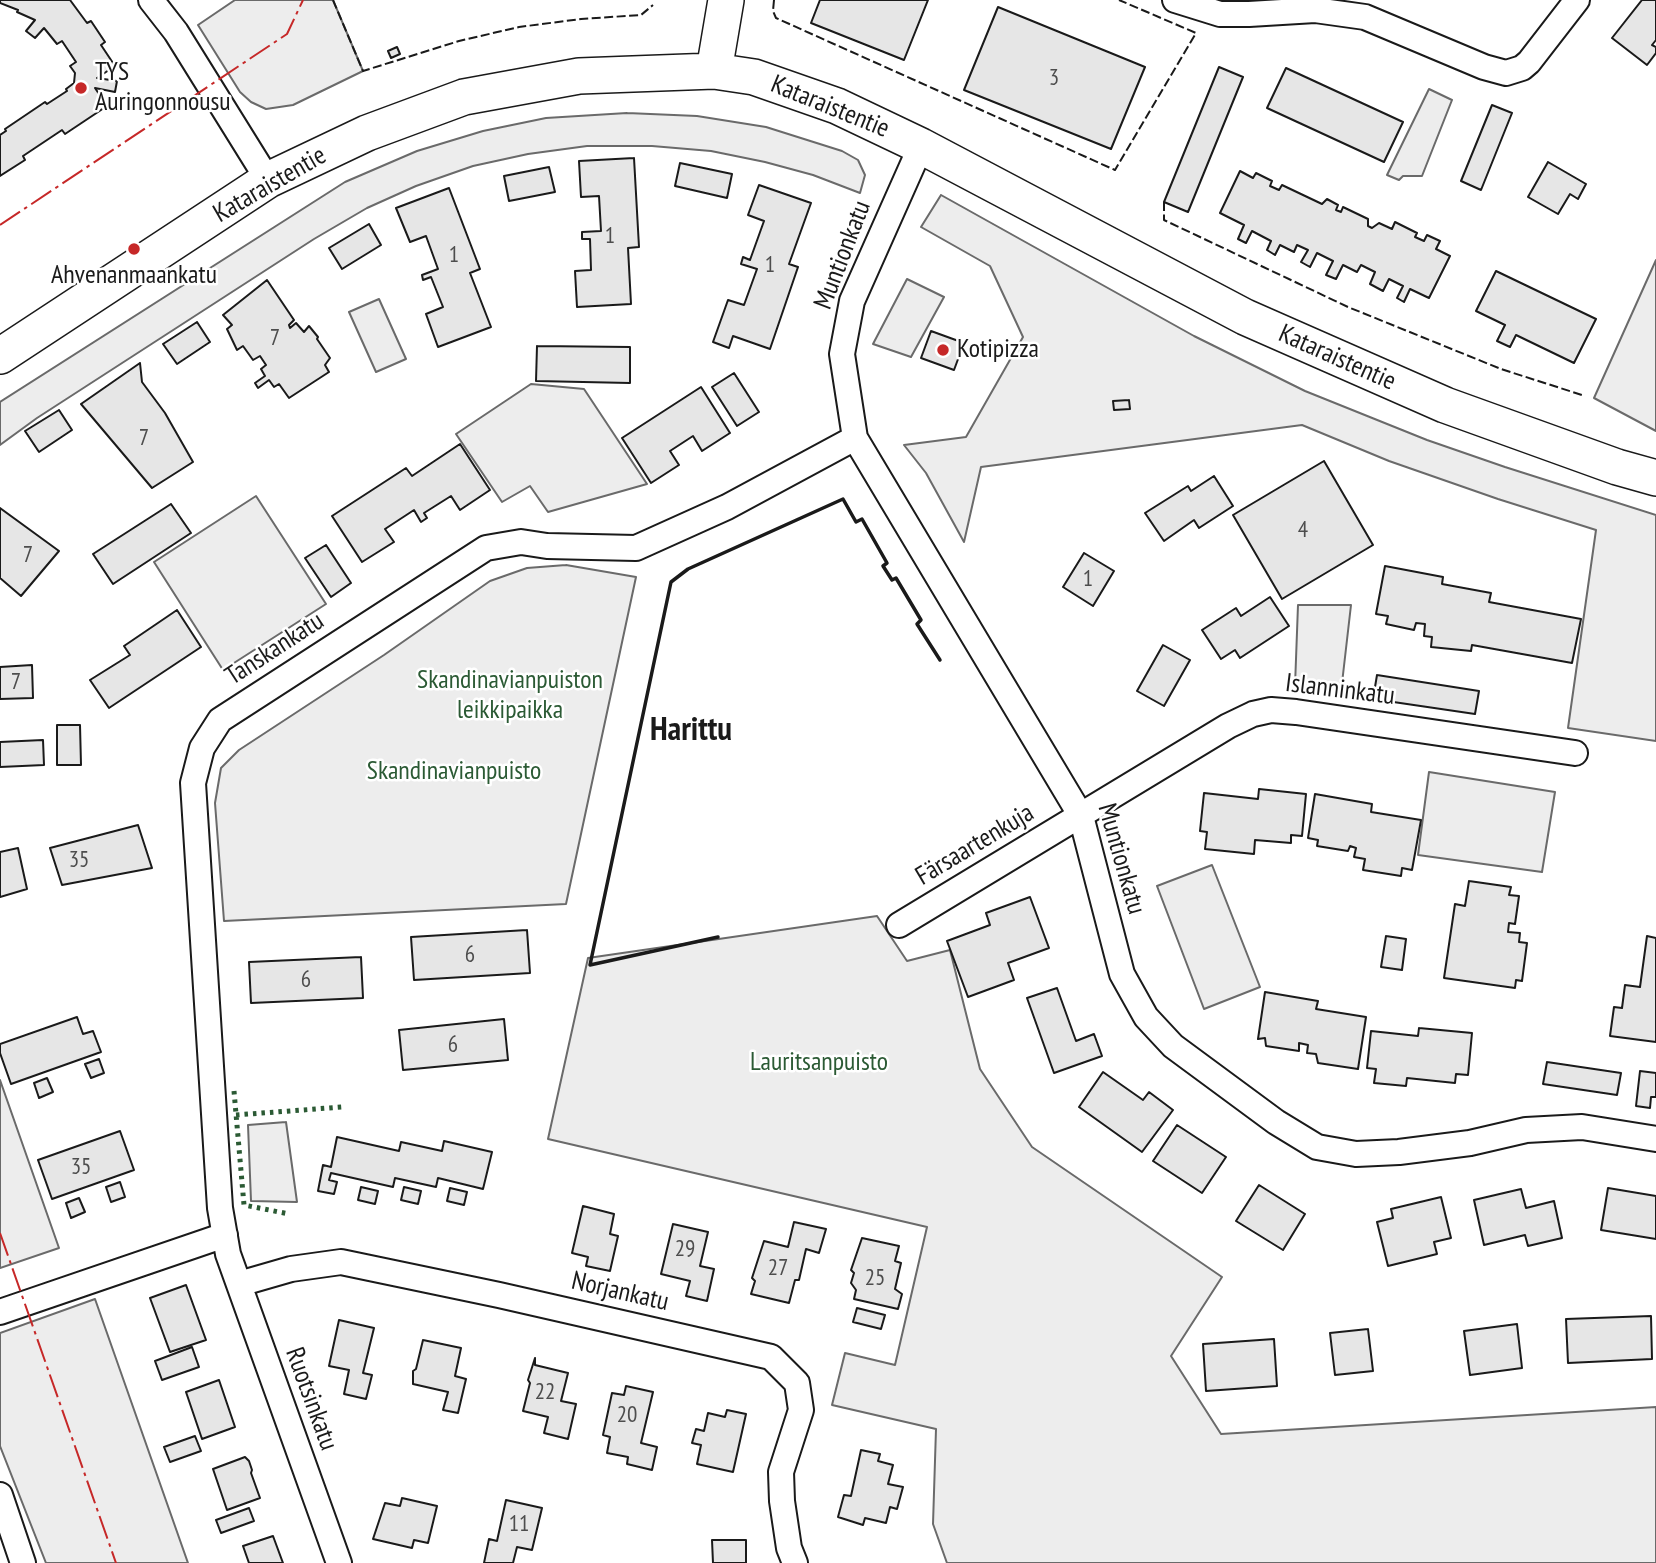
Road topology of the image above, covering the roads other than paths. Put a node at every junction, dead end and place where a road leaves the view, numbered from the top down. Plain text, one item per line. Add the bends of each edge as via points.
1 (151, 0) edge
2 (726, 0) edge
3 (1175, 0) edge
4 (1577, 0) edge
5 (714, 71) junction
6 (921, 146) junction
7 (268, 180) junction
8 (0, 356) edge
9 (855, 438) junction
10 (1656, 478) edge
11 (1575, 753) dead end
12 (1081, 816) junction
13 (899, 925) dead end
14 (1656, 1139) edge
15 (227, 1244) junction
16 (239, 1284) junction
17 (0, 1312) edge
18 (0, 1496) edge
19 (23, 1563) edge
20 (339, 1563) edge
21 (795, 1563) edge

1 - 7 street via 176,32
2 - 5 street
3 - 4 street via 1220,14 1315,10 1365,17 1506,73 1529,62
5 - 6 street, Kataraistentie via 754,77 837,106
5 - 7 street, Kataraistentie via 579,76 464,97 367,132
6 - 9 street, Muntionkatu via 852,301 842,354
6 - 10 street, Kataraistentie via 1245,317 1445,405
7 - 8 street, Kataraistentie
9 - 12 street, Muntionkatu
9 - 15 street, Tanskankatu via 727,507 636,548 521,542 486,548 220,720 202,748 194,783 215,1144
11 - 12 street, Islanninkatu via 1271,710 1228,726
12 - 13 street, Färsaartenkuja
12 - 14 street, Muntionkatu via 1122,974 1146,1017 1173,1046 1318,1147 1356,1154 1399,1152 1526,1130 1582,1127
15 - 16 street, Ruotsinkatu
15 - 17 street
16 - 20 street, Ruotsinkatu
16 - 21 street, Norjankatu via 341,1262 771,1357 797,1383 801,1410 781,1472 789,1548
18 - 19 street

